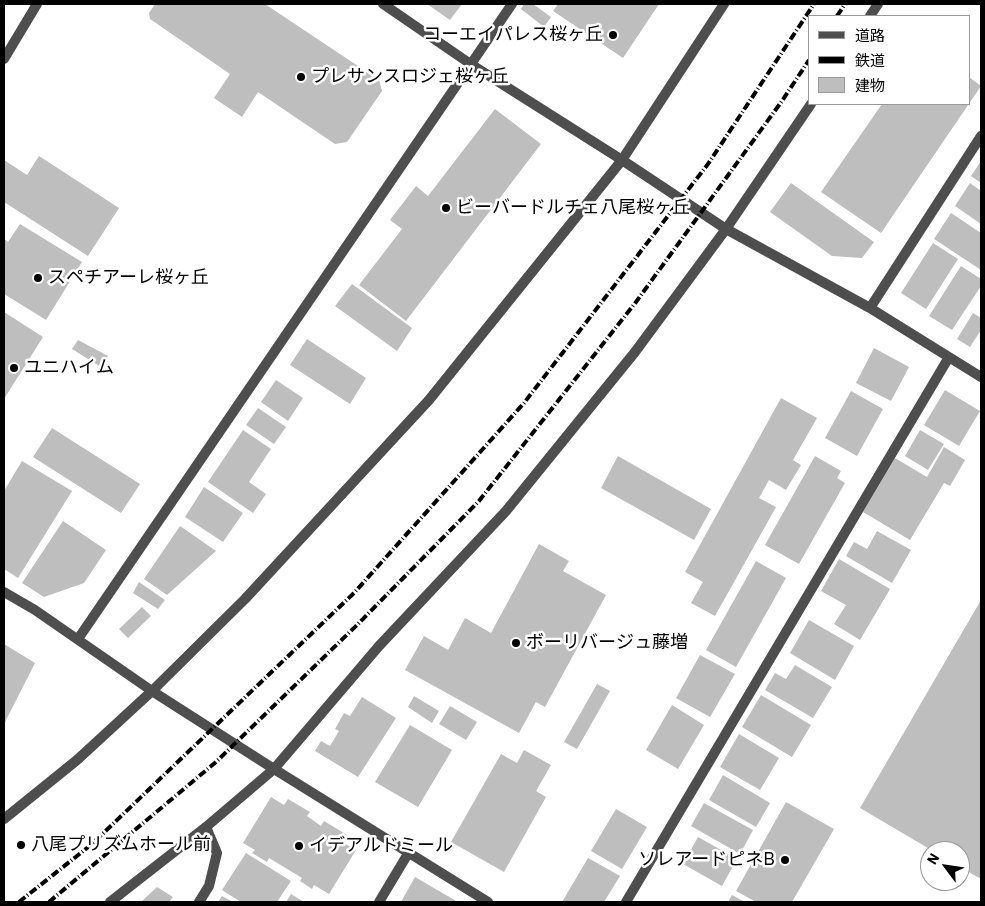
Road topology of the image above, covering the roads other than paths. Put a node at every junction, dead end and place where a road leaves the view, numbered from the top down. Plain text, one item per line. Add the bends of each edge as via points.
1 (37, 4) edge
2 (383, 4) edge
3 (512, 4) edge
4 (724, 4) edge
5 (878, 4) edge
6 (871, 15) edge
7 (4, 59) edge
8 (472, 65) junction
9 (811, 105) edge
10 (981, 136) edge
11 (622, 160) junction
12 (726, 229) junction
13 (870, 308) junction
14 (949, 357) junction
15 (981, 377) edge
16 (4, 592) edge
17 (78, 639) junction
18 (152, 691) junction
19 (274, 768) junction
20 (4, 819) edge
21 (206, 827) junction
22 (409, 852) junction
23 (110, 902) edge
24 (199, 902) edge
25 (379, 902) edge
26 (488, 902) edge
27 (626, 902) edge

1 - 7 street
2 - 8 street
3 - 8 street
4 - 11 street
5 - 6 street
8 - 11 street
8 - 17 street
9 - 12 street
10 - 13 street
11 - 12 street
11 - 18 street via 430,400 245,599
12 - 13 street
12 - 19 street via 635,352 506,511 378,646
13 - 14 street
14 - 15 street
14 - 27 street
16 - 17 street
17 - 18 street
18 - 19 street
18 - 20 street via 77,760
19 - 21 street
19 - 22 street
21 - 23 street
21 - 24 street via 218,853 209,886
22 - 25 street
22 - 26 street

